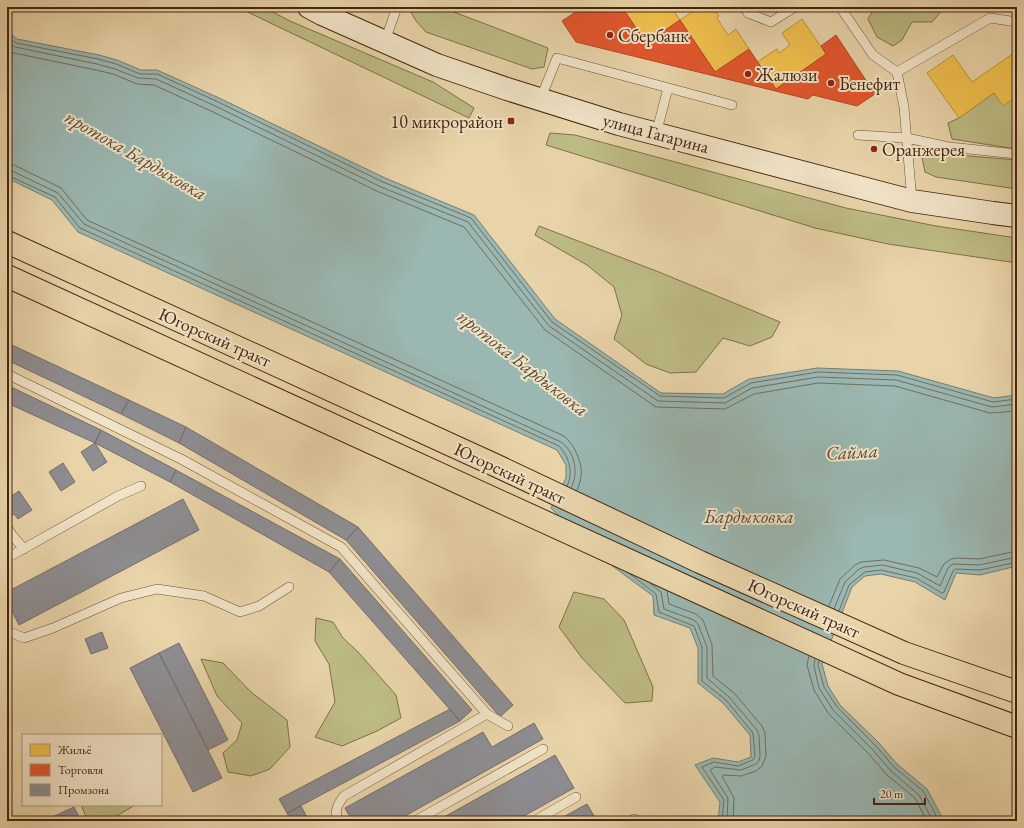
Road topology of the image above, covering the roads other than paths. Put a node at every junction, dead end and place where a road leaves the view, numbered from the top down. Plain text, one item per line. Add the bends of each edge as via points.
1 (309, 7) edge
2 (397, 7) edge
3 (744, 7) edge
4 (795, 7) edge
5 (840, 7) edge
6 (1017, 22) edge
7 (385, 42) junction
8 (897, 72) junction
9 (668, 88) junction
10 (540, 100) junction
11 (732, 105) dead end
12 (656, 134) junction
13 (858, 135) dead end
14 (907, 138) junction
15 (1017, 154) edge
16 (912, 200) junction
17 (1017, 216) edge
18 (7, 242) edge
19 (7, 276) edge
20 (7, 374) edge
21 (141, 486) dead end
22 (7, 527) edge
23 (24, 549) junction
24 (7, 558) edge
25 (289, 587) dead end
26 (7, 631) edge
27 (1017, 692) edge
28 (487, 714) junction
29 (508, 726) dead end
30 (1017, 727) edge
31 (543, 749) dead end
32 (576, 797) dead end
33 (338, 821) edge
34 (415, 821) edge
35 (534, 821) edge
36 (631, 821) edge
37 (638, 821) edge

1 - 7 main road, улица Гагарина
2 - 7 lane
3 - 4 lane via 748,13 771,22
5 - 8 lane via 873,55
6 - 8 lane via 990,18
7 - 10 main road, улица Гагарина via 437,65
8 - 14 lane
9 - 10 lane via 557,58
9 - 11 lane
9 - 12 lane
10 - 12 main road, улица Гагарина
12 - 16 main road, улица Гагарина
13 - 14 lane
14 - 15 lane via 949,147
14 - 16 lane
16 - 17 main road, улица Гагарина
18 - 27 main road, Югорский тракт via 497,466 700,562 904,653
19 - 30 main road, Югорский тракт via 899,684
20 - 28 lane via 181,458 341,547
21 - 23 lane via 118,496
22 - 23 lane
23 - 24 lane
25 - 26 lane via 259,606 240,612 204,596 158,589 121,598 24,638
28 - 29 lane
28 - 33 lane via 344,796 337,806
31 - 34 lane
32 - 35 lane
36 - 37 lane

